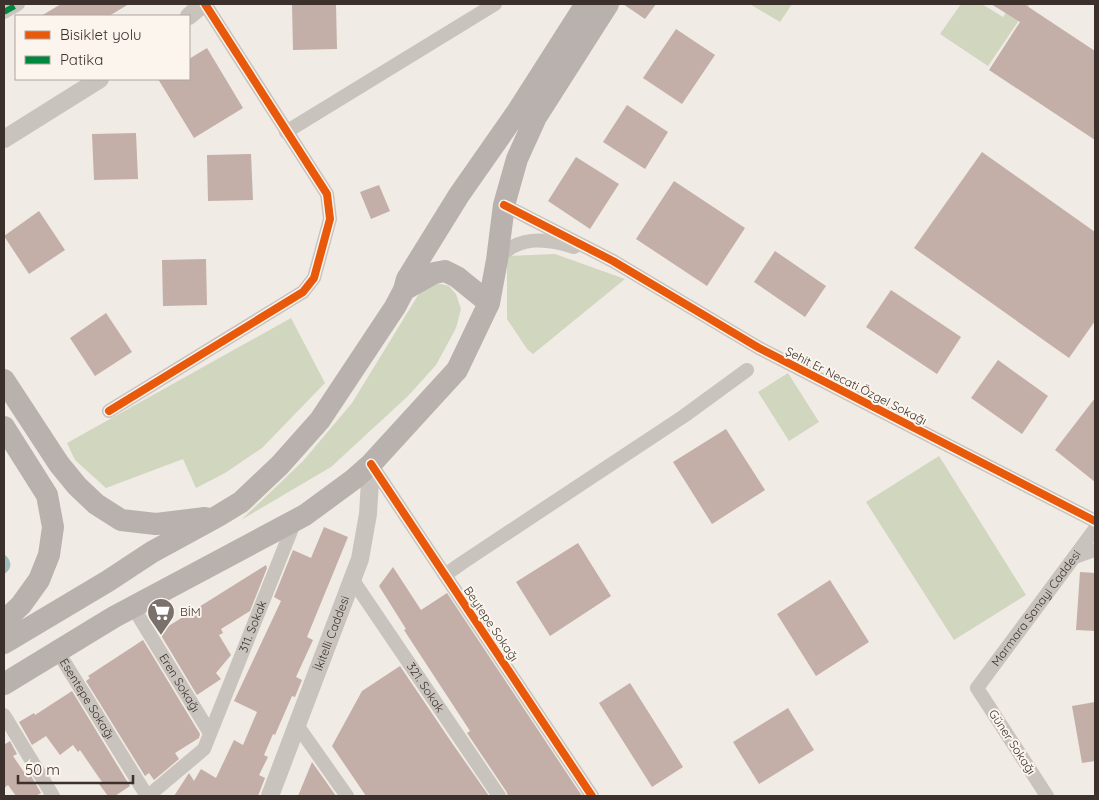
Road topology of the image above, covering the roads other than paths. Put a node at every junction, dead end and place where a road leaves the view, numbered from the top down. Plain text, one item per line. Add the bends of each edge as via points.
1 (18, 4) edge
2 (204, 4) edge
3 (495, 4) edge
4 (586, 4) edge
5 (608, 4) edge
6 (4, 12) edge
7 (190, 15) edge
8 (98, 80) edge
9 (286, 132) junction
10 (4, 139) edge
11 (504, 204) junction
12 (497, 260) junction
13 (613, 261) junction
14 (404, 290) junction
15 (489, 303) junction
16 (748, 370) dead end
17 (4, 380) edge
18 (109, 411) dead end
19 (4, 428) edge
20 (371, 464) junction
21 (218, 516) junction
22 (295, 521) junction
23 (1095, 521) edge
24 (1095, 529) edge
25 (1095, 550) edge
26 (1075, 557) junction
27 (445, 576) junction
28 (352, 579) junction
29 (132, 607) junction
30 (4, 622) edge
31 (4, 642) edge
32 (58, 652) junction
33 (4, 684) edge
34 (977, 688) joint
35 (4, 716) edge
36 (297, 725) junction
37 (210, 733) junction
38 (49, 795) edge
39 (147, 796) edge
40 (270, 796) edge
41 (347, 796) edge
42 (499, 796) edge
43 (592, 796) edge
44 (1047, 796) edge

1 - 6 street
2 - 7 street
2 - 9 street
3 - 9 street
4 - 14 main road via 454,204 407,279
5 - 11 main road via 536,118 517,159
8 - 10 street
9 - 18 street via 327,194 330,219 314,278 303,292
11 - 12 main road
11 - 13 street
12 - 13 street via 505,250 533,240 569,245
12 - 15 main road
13 - 23 street, Şehit Er Necati Özgel Sokağı via 759,348
14 - 15 main road via 434,273 445,271
14 - 21 main road via 320,420 241,502
15 - 20 main road via 458,370
16 - 27 street
17 - 21 main road via 58,464 102,508 121,520 156,524
19 - 30 main road via 47,495 52,526 49,555 39,580
20 - 22 main road
20 - 27 street, Beytepe Sokağı
20 - 28 street, İkitelli Caddesi via 368,514 360,559
21 - 31 main road
22 - 29 main road
22 - 37 street, 311. Sokak
24 - 26 street, Marmara Sanayi Caddesi
25 - 26 street
26 - 34 street, Marmara Sanayi Caddesi
27 - 43 street, Beytepe Sokağı
28 - 36 street, İkitelli Caddesi
28 - 42 street, 321. Sokak
29 - 32 main road
29 - 37 street, Eren Sokağı
32 - 33 main road
32 - 39 street, Esentepe Sokağı
34 - 44 street, Güner Sokağı
35 - 38 street
36 - 40 street, İkitelli Caddesi
36 - 41 street
37 - 39 street, 311. Sokak via 204,749

